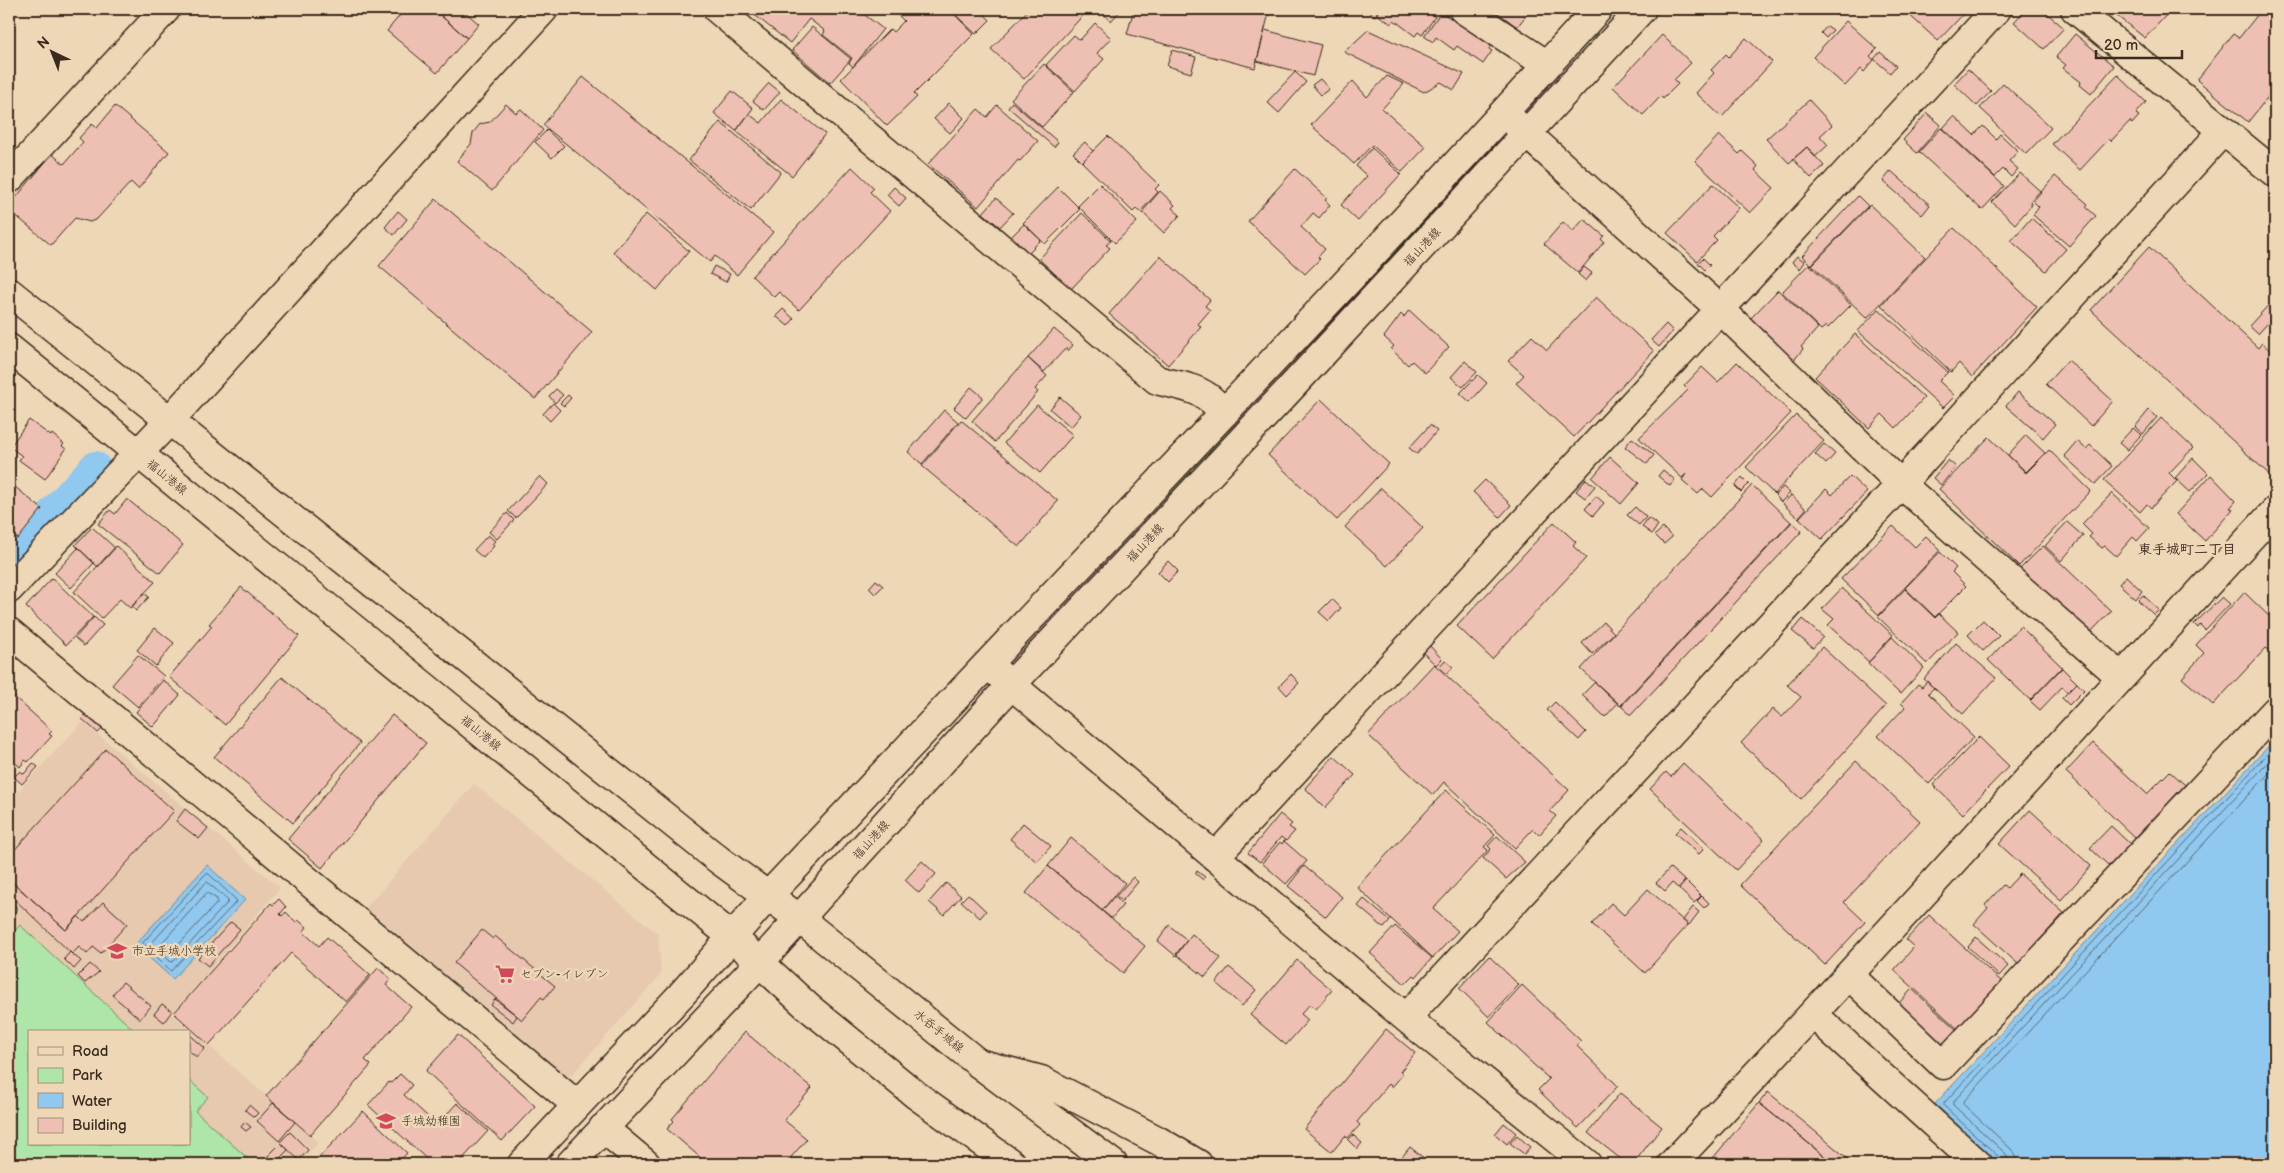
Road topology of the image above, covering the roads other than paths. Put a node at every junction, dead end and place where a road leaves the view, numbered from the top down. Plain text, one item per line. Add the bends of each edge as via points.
1 (166, 9) edge
2 (544, 9) edge
3 (716, 9) edge
4 (1463, 9) edge
5 (1598, 9) edge
6 (1642, 9) edge
7 (1997, 9) edge
8 (2075, 9) edge
9 (1547, 65) junction
10 (1504, 113) junction
11 (2223, 131) junction
12 (1526, 136) junction
13 (2275, 173) edge
14 (9, 179) edge
15 (9, 292) edge
16 (1720, 309) junction
17 (9, 348) edge
18 (1224, 413) junction
19 (168, 422) junction
20 (138, 453) junction
21 (1901, 484) junction
22 (2275, 511) edge
23 (9, 589) edge
24 (9, 632) edge
25 (988, 665) junction
26 (2121, 677) junction
27 (1011, 685) junction
28 (2275, 711) edge
29 (1215, 857) junction
30 (768, 896) junction
31 (800, 919) junction
32 (731, 936) junction
33 (760, 962) junction
34 (1850, 975) junction
35 (1814, 1014) junction
36 (1406, 1018) junction
37 (978, 1063) junction
38 (577, 1105) junction
39 (603, 1128) junction
40 (1000, 1160) edge
41 (522, 1164) edge
42 (570, 1164) edge
43 (646, 1164) edge
44 (1113, 1164) edge
45 (1198, 1164) edge
46 (1587, 1164) edge
47 (1672, 1164) edge
48 (1978, 1164) edge

1 - 14 street
2 - 19 street
3 - 18 street via 1156,380 1187,387 1207,396
4 - 9 street
5 - 9 street
6 - 12 street, 福山港線
7 - 16 street
8 - 11 street
9 - 10 street
10 - 12 street
10 - 18 street
11 - 13 street
11 - 21 street
12 - 16 street
12 - 27 street, 福山港線
15 - 19 street
16 - 21 street
16 - 29 street
17 - 20 street, 福山港線
18 - 25 street
19 - 20 street
19 - 30 street
20 - 23 street
20 - 32 street, 福山港線
21 - 26 street
21 - 36 street
22 - 26 street
24 - 38 street
25 - 27 street
25 - 30 street
26 - 34 street
27 - 29 street
27 - 31 street, 福山港線
28 - 34 street via 1943,1065
29 - 36 street
30 - 31 street, 水呑手城線
30 - 32 street
31 - 33 street, 福山港線
31 - 37 street, 水呑手城線
32 - 33 street, 福山港線
32 - 38 street via 681,995
33 - 39 street
33 - 40 street via 808,1007
34 - 35 street
35 - 47 street
35 - 48 street
36 - 46 street
37 - 44 street, 水呑手城線
37 - 45 street via 1041,1080
38 - 41 street
39 - 42 street
39 - 43 street

